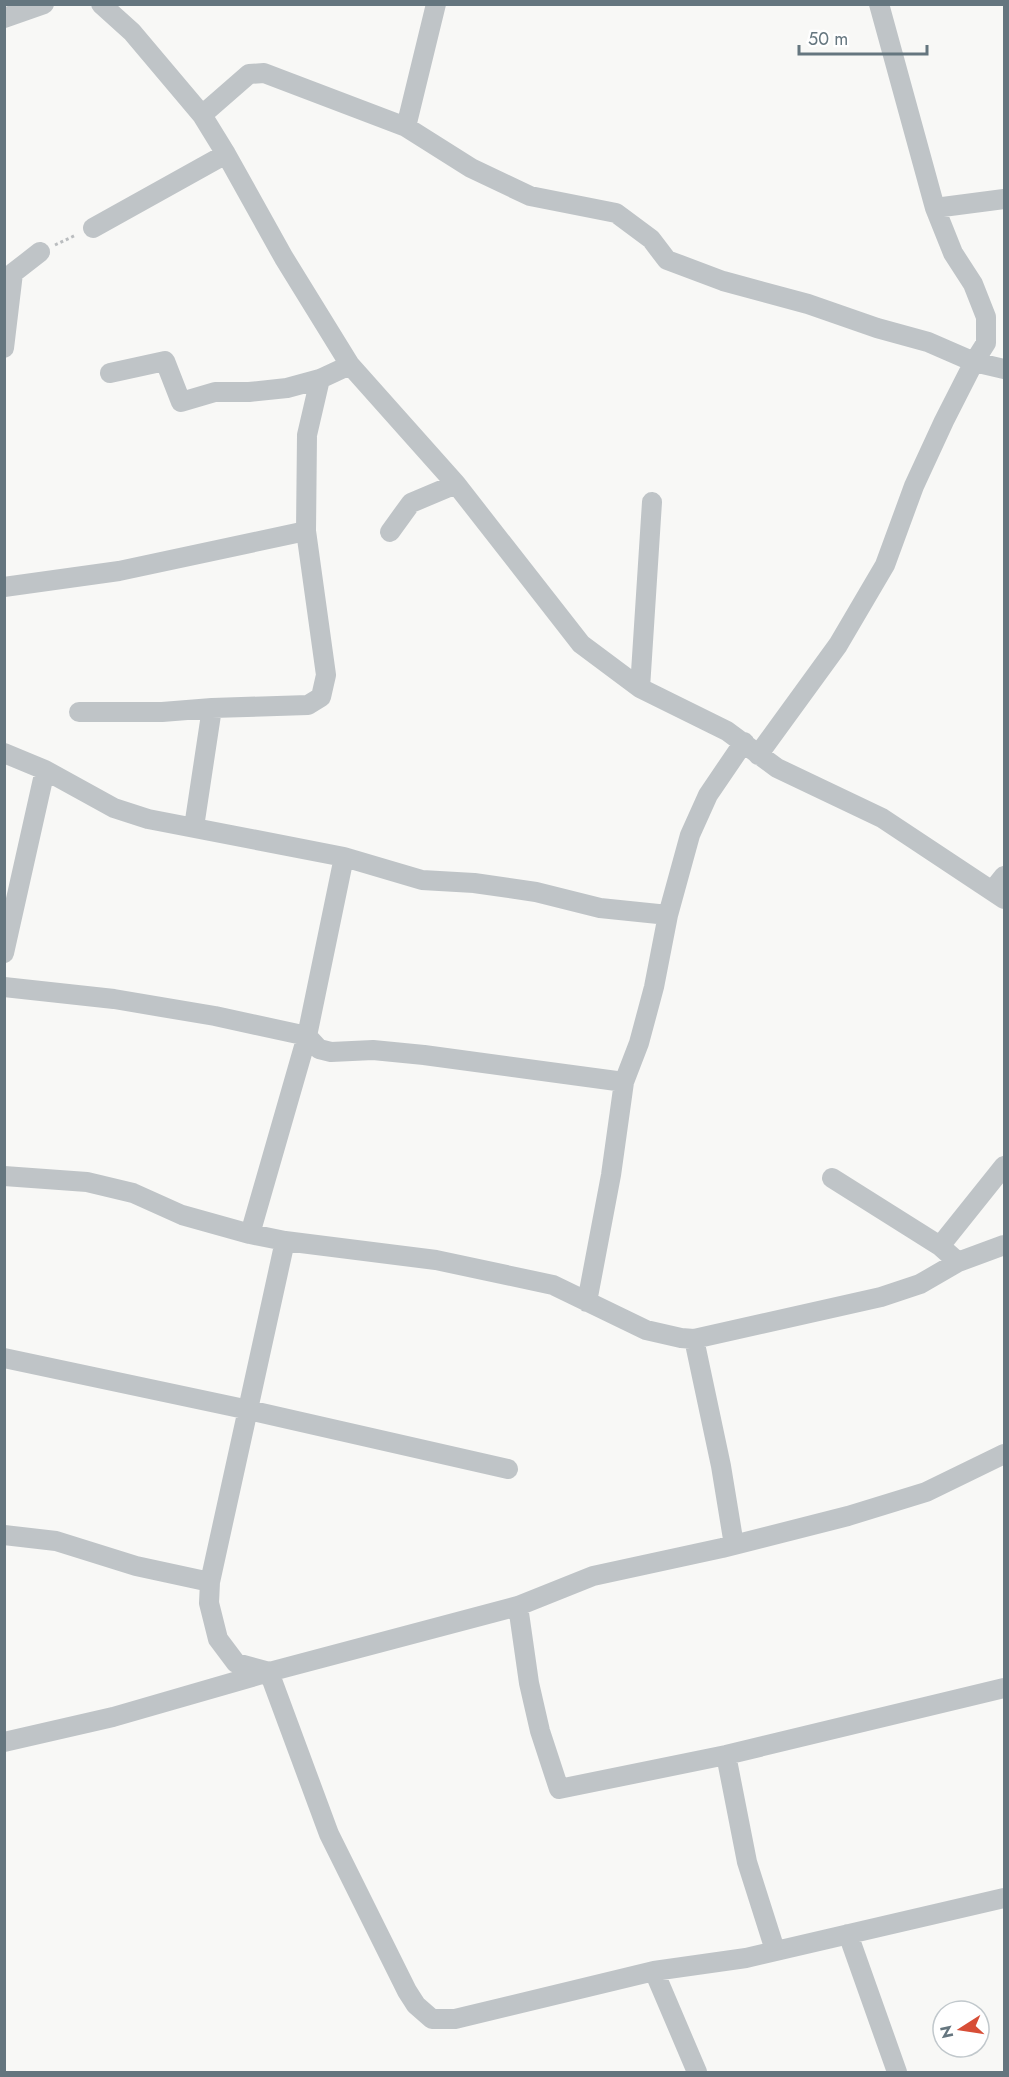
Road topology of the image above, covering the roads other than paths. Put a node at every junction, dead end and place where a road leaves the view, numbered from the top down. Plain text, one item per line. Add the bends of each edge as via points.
1 (44, 4) edge
2 (101, 4) edge
3 (436, 4) edge
4 (879, 4) edge
5 (4, 18) edge
6 (202, 115) junction
7 (406, 127) junction
8 (226, 154) junction
9 (1005, 199) edge
10 (935, 208) junction
11 (93, 228) road end
12 (40, 252) road end
13 (4, 348) edge
14 (974, 362) junction
15 (350, 365) junction
16 (1005, 369) edge
17 (110, 373) dead end
18 (320, 379) junction
19 (456, 484) junction
20 (652, 502) dead end
21 (306, 531) junction
22 (390, 532) dead end
23 (4, 587) edge
24 (640, 688) junction
25 (212, 708) junction
26 (79, 712) dead end
27 (751, 748) junction
28 (4, 753) edge
29 (45, 770) junction
30 (194, 827) junction
31 (344, 857) junction
32 (1000, 889) edge
33 (668, 915) junction
34 (4, 953) edge
35 (4, 987) edge
36 (307, 1036) junction
37 (624, 1082) junction
38 (1005, 1166) edge
39 (4, 1176) edge
40 (832, 1178) dead end
41 (250, 1233) junction
42 (285, 1241) junction
43 (1005, 1245) edge
44 (940, 1246) junction
45 (958, 1262) junction
46 (587, 1302) junction
47 (694, 1339) junction
48 (4, 1358) edge
49 (249, 1410) junction
50 (1005, 1454) edge
51 (508, 1469) dead end
52 (4, 1535) edge
53 (734, 1545) junction
54 (210, 1582) junction
55 (518, 1605) junction
56 (269, 1672) junction
57 (1005, 1688) edge
58 (4, 1742) edge
59 (726, 1755) junction
60 (1005, 1898) edge
61 (848, 1934) junction
62 (775, 1950) junction
63 (654, 1971) junction
64 (697, 2073) edge
65 (897, 2073) edge

1 - 5 street
2 - 6 street via 132,32
3 - 7 street
4 - 10 street
6 - 7 street via 249,74 256,73
6 - 8 street
7 - 14 street via 471,168 530,196 616,213 651,238 667,260 723,281 928,342
8 - 11 street
8 - 15 street
9 - 10 street
10 - 14 street via 986,317 986,343
12 - 13 street via 14,273
14 - 16 street
14 - 27 street via 914,486 885,565 838,645
15 - 18 street
15 - 19 street
17 - 18 street via 165,361 181,402 215,392 287,388
18 - 21 street via 307,435
19 - 22 street via 411,503
19 - 24 street via 581,644
20 - 24 street
21 - 23 street via 119,571
21 - 25 street via 326,675 321,697 308,705
24 - 27 street via 727,731
25 - 26 street
25 - 30 street
27 - 32 street via 777,768 882,818
27 - 33 street via 708,795 690,835
28 - 29 street
29 - 30 street via 114,808
29 - 34 street
30 - 31 street
31 - 33 street via 422,880 474,883 536,892 600,908
31 - 36 street
33 - 37 street via 654,987
35 - 36 street via 114,999
36 - 37 street via 319,1050 331,1052 373,1050 413,1054
36 - 41 street
37 - 46 street
38 - 44 street
39 - 41 street via 87,1182 133,1192 182,1215
40 - 44 street
41 - 42 street
42 - 46 street via 436,1260 553,1285
42 - 49 street
43 - 45 street
44 - 45 street
45 - 47 street via 920,1284 881,1297
46 - 47 street via 646,1330
47 - 53 street
48 - 49 street
49 - 51 street
49 - 54 street
50 - 53 street via 926,1492
52 - 54 street via 56,1542 136,1566
53 - 55 street via 593,1576
54 - 56 street via 209,1603 218,1639 236,1663
55 - 56 street
55 - 59 street via 529,1683 559,1789
56 - 58 street via 114,1717
56 - 63 street via 329,1834 407,1991 432,2019 455,2019
57 - 59 street
59 - 62 street via 747,1862
60 - 61 street
61 - 62 street
61 - 65 street
62 - 63 street
63 - 64 street

